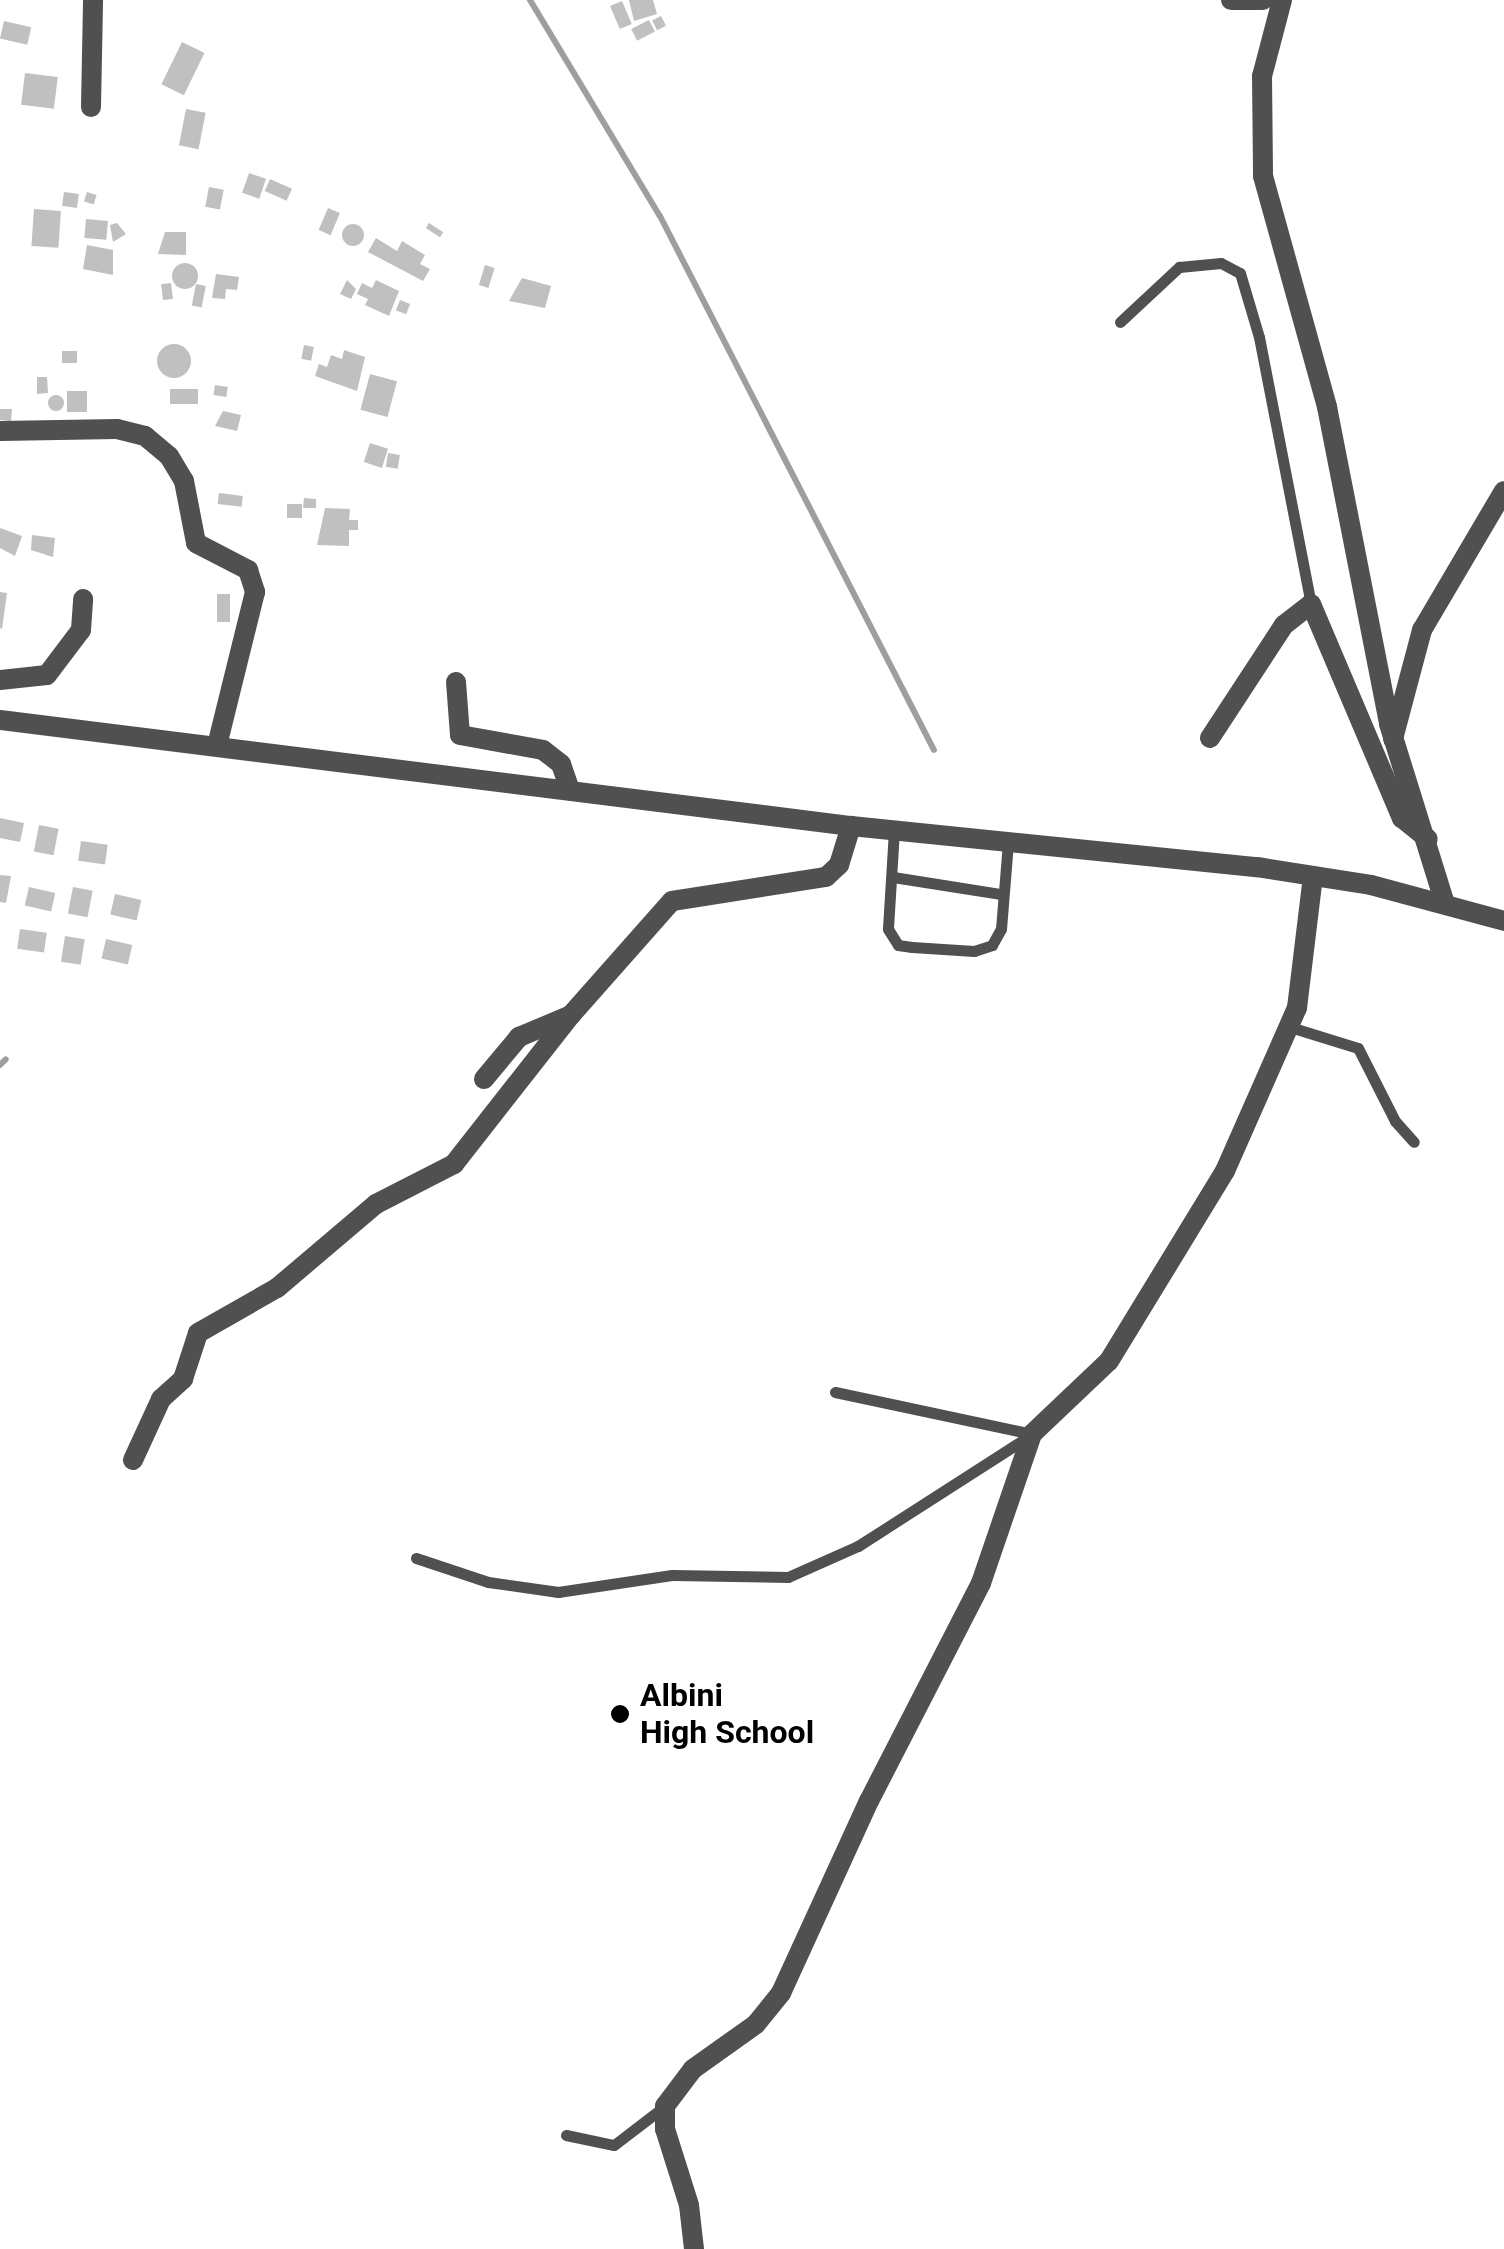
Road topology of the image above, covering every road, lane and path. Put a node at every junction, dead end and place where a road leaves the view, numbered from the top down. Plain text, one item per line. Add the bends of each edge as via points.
1 (93, 0) edge
2 (1232, 0) edge
3 (1263, 0) edge
4 (1282, 0) edge
5 (91, 107) dead end
6 (1120, 322) dead end
7 (0, 432) edge
8 (1504, 491) edge
9 (82, 599) dead end
10 (1311, 604) junction
11 (0, 680) edge
12 (456, 682) dead end
13 (0, 720) edge
14 (1210, 738) dead end
15 (1393, 739) junction
16 (218, 746) junction
17 (570, 790) junction
18 (851, 826) junction
19 (894, 830) junction
20 (1428, 839) junction
21 (1008, 842) junction
22 (1313, 876) junction
23 (893, 877) junction
24 (1000, 894) junction
25 (1444, 901) junction
26 (1504, 921) edge
27 (571, 1015) junction
28 (1290, 1027) junction
29 (484, 1079) dead end
30 (1414, 1142) dead end
31 (835, 1392) dead end
32 (1032, 1434) junction
33 (133, 1460) dead end
34 (416, 1558) dead end
35 (665, 2106) junction
36 (566, 2135) dead end
37 (694, 2249) edge

1 - 5 street
2 - 3 street
4 - 15 street via 1262,76 1263,176 1327,407
6 - 10 lane via 1179,267 1221,263 1240,273 1259,337
7 - 16 street via 117,429 145,436 169,456 184,482 196,543 248,570 256,592
8 - 15 street via 1422,630
9 - 11 street via 81,630 47,676
10 - 14 street via 1284,625
10 - 20 street via 1395,803 1410,830
12 - 17 street via 460,735 543,750 561,764
13 - 16 street
15 - 20 street
16 - 17 street
17 - 18 street
18 - 19 street
18 - 27 street via 838,865 826,877 672,901
19 - 21 street
19 - 23 lane
20 - 25 street
21 - 22 street
21 - 24 lane
22 - 25 street
22 - 28 street
23 - 24 lane
23 - 24 lane via 890,938 912,947 974,951 992,945 1001,929
25 - 26 street
27 - 29 street via 518,1037
27 - 33 street via 454,1164 376,1204 277,1288 198,1333 183,1379 162,1400
28 - 30 lane via 1358,1048 1395,1121
28 - 32 street via 1225,1171 1109,1360 1078,1397
31 - 32 lane
32 - 34 lane via 858,1546 788,1577 672,1575 558,1592 488,1582
32 - 35 street via 981,1583 869,1801 782,1993 756,2024 693,2070
35 - 36 lane via 614,2144
35 - 37 street via 664,2130 689,2204

